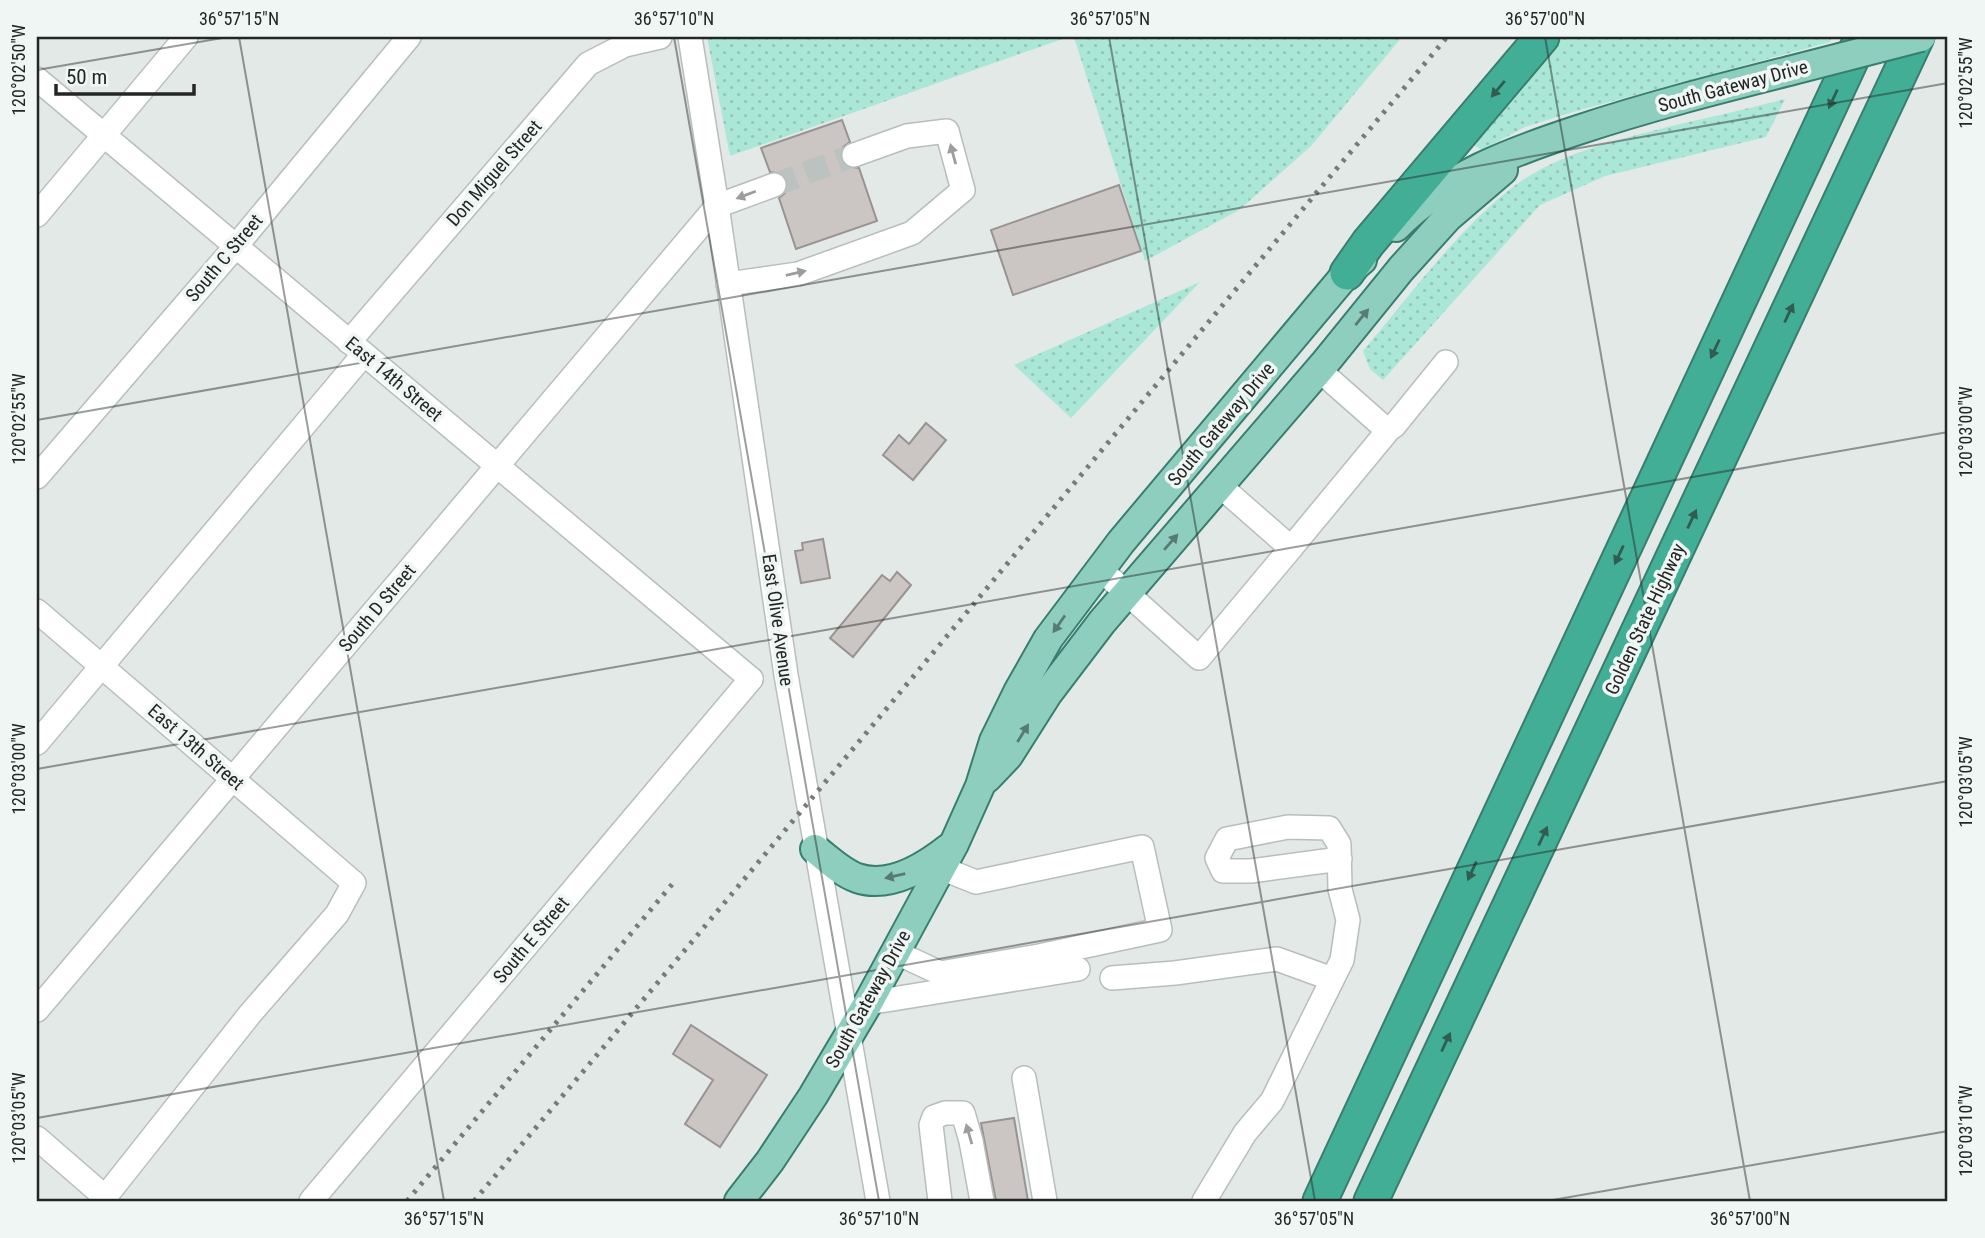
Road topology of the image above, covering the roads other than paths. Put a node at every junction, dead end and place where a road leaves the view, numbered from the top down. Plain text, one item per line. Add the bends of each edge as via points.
1 (186, 37) edge
2 (409, 37) edge
3 (660, 37) edge
4 (690, 37) edge
5 (1542, 37) edge
6 (1862, 37) edge
7 (1919, 37) edge
8 (37, 79) edge
9 (104, 136) junction
10 (1546, 141) junction
11 (854, 155) tunnel mouth
12 (774, 185) tunnel mouth
13 (717, 206) junction
14 (37, 215) edge
15 (236, 246) junction
16 (1347, 274) junction
17 (728, 284) junction
18 (1288, 344) junction
19 (356, 348) junction
20 (1446, 362) dead end
21 (1318, 370) junction
22 (1391, 427) junction
23 (497, 465) junction
24 (37, 477) edge
25 (1219, 485) junction
26 (1291, 548) junction
27 (1100, 569) junction
28 (1126, 594) junction
29 (37, 611) edge
30 (102, 666) junction
31 (786, 676) junction
32 (751, 679) junction
33 (37, 743) edge
34 (233, 779) junction
35 (980, 786) junction
36 (815, 849) junction
37 (947, 856) junction
38 (1340, 859) junction
39 (895, 952) junction
40 (1078, 969) dead end
41 (1112, 978) dead end
42 (1332, 979) junction
43 (867, 1003) junction
44 (37, 1010) edge
45 (850, 1034) junction
46 (1024, 1078) dead end
47 (1376, 1079) junction
48 (1417, 1103) junction
49 (37, 1138) edge
50 (104, 1199) edge
51 (311, 1201) edge
52 (739, 1201) edge
53 (878, 1201) edge
54 (940, 1201) edge
55 (982, 1201) edge
56 (1045, 1201) edge
57 (1203, 1201) edge
58 (1306, 1201) edge
59 (1320, 1201) edge
60 (1371, 1201) edge
61 (1377, 1201) edge

1 - 9 street
2 - 15 street, South C Street
3 - 19 street, Don Miguel Street via 625,45 588,64
4 - 13 street, East Olive Avenue
5 -> 16 highway
6 -> 47 highway
7 - 10 main road, South Gateway Drive, bridge via 1621,115
48 -> 7 highway, Golden State Highway
8 - 9 street, East 14th Street
9 - 14 street
9 - 15 street, East 14th Street
10 - 16 main road, South Gateway Drive via 1491,162 1428,200
21 -> 10 main road, South Gateway Drive via 1448,217 1497,174
17 -> 11 street via 798,274 912,233 963,190 947,131 907,136
12 -> 13 street
13 - 17 street, East Olive Avenue
13 - 23 street, South D Street
15 - 19 street, East 14th Street
15 - 24 street, South C Street
16 - 18 main road, South Gateway Drive
17 - 31 street, East Olive Avenue
18 - 21 main road
18 - 27 main road, South Gateway Drive
19 - 23 street, East 14th Street
19 - 30 street, Don Miguel Street
20 - 22 street
21 - 22 street via 1387,430
21 - 25 main road, South Gateway Drive
22 - 26 street
23 - 32 street, East 14th Street
23 - 34 street, South D Street
25 - 26 street
28 -> 25 main road, South Gateway Drive
26 - 28 street via 1199,659
27 - 28 street
27 -> 35 main road, South Gateway Drive via 1048,639 1018,692 994,741
35 -> 28 main road, South Gateway Drive via 1008,756 1048,693
29 - 30 street, East 13th Street
30 - 33 street, Don Miguel Street
30 - 34 street, East 13th Street
31 - 32 street
31 - 36 street, East Olive Avenue
32 - 51 street, South E Street
34 - 44 street, South D Street
34 - 50 street, East 13th Street via 355,883 337,914 250,1014
35 - 37 main road, South Gateway Drive
37 -> 36 main road via 916,871 872,880 845,872
36 - 45 street, East Olive Avenue
37 - 39 main road, South Gateway Drive
37 - 39 street via 976,882 1142,847 1160,930 940,973
38 - 38 street via 1339,844 1329,828 1288,827 1227,839 1217,858 1223,871
38 - 42 street via 1340,889 1348,919 1342,960
39 - 43 main road, South Gateway Drive
40 - 43 street
41 - 42 street via 1277,959
42 - 57 street via 1272,1101 1245,1133
43 - 45 main road, South Gateway Drive
45 - 52 main road, South Gateway Drive via 770,1161
45 - 53 street, East Olive Avenue
46 - 56 street
47 - 58 highway
47 - 59 highway
48 - 60 highway, Golden State Highway
48 - 61 highway
49 - 50 street
55 -> 54 street via 962,1113 934,1117 931,1125

